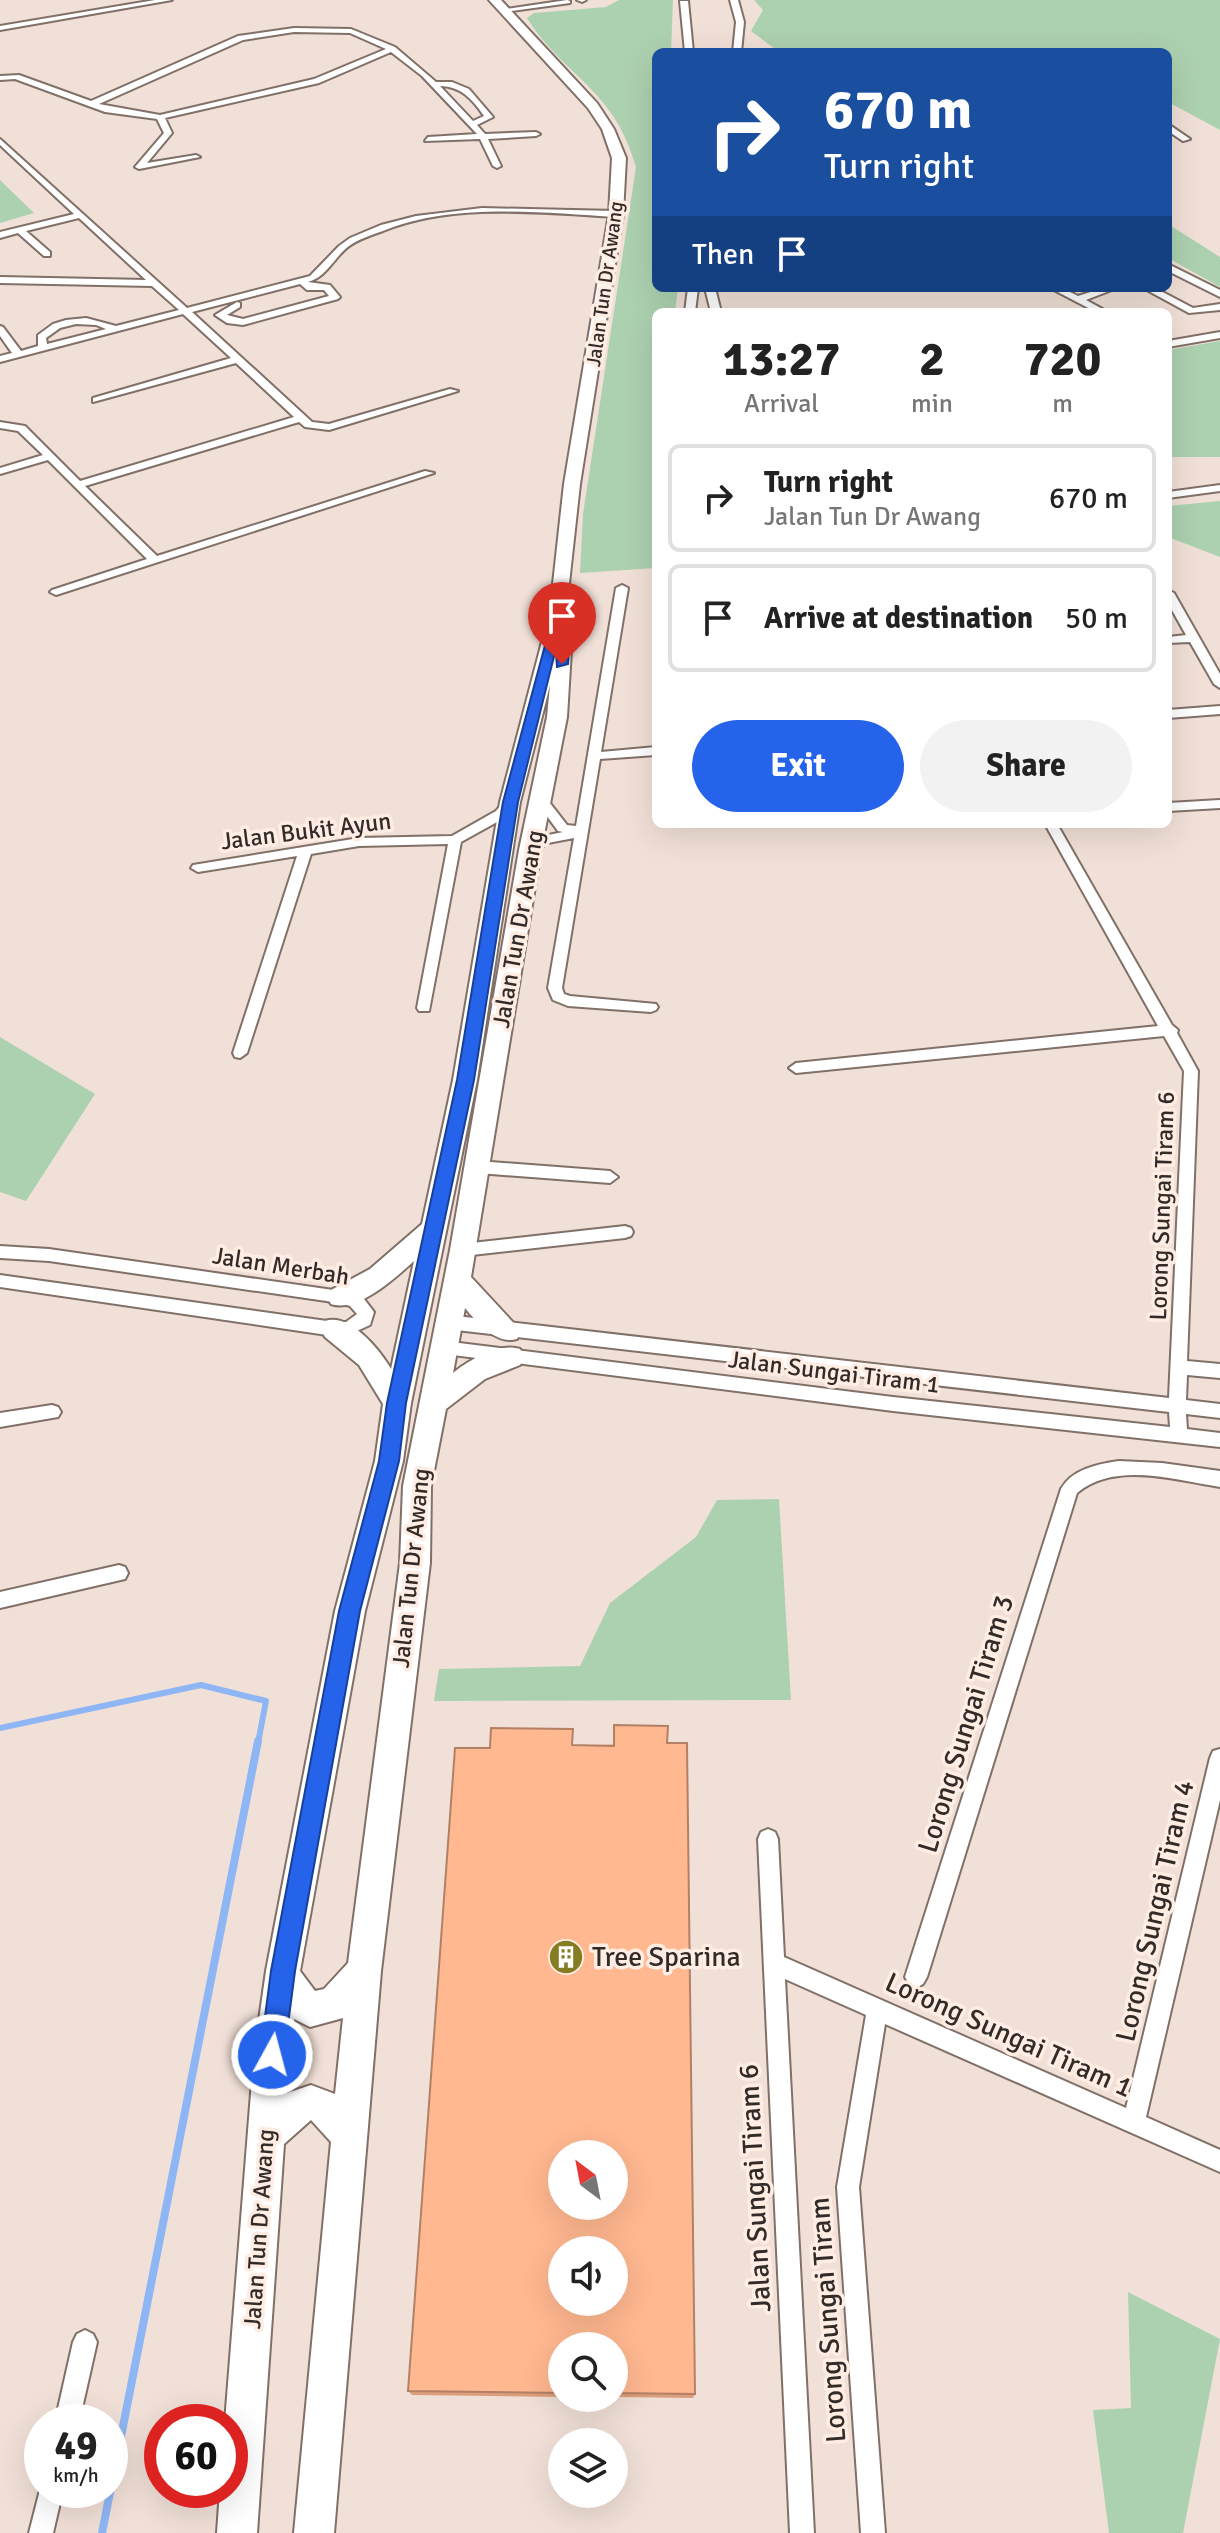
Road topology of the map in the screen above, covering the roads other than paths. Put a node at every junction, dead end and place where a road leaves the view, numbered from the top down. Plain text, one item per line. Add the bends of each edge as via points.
1 (168, 0) edge
2 (734, 0) edge
3 (684, 1) edge
4 (568, 2) edge
5 (499, 5) edge
6 (0, 28) edge
7 (689, 48) edge
8 (737, 48) edge
9 (392, 49) junction
10 (0, 78) edge
11 (434, 84) junction
12 (92, 104) junction
13 (160, 117) junction
14 (472, 124) junction
15 (1172, 130) edge
16 (536, 134) dead end
17 (483, 136) junction
18 (428, 139) dead end
19 (0, 141) edge
20 (1172, 143) edge
21 (196, 157) dead end
22 (497, 166) dead end
23 (616, 214) junction
24 (80, 215) junction
25 (20, 230) junction
26 (0, 235) edge
27 (47, 254) dead end
28 (1172, 269) edge
29 (0, 280) edge
30 (302, 281) junction
31 (157, 283) junction
32 (1062, 292) edge
33 (1100, 292) edge
34 (1156, 292) edge
35 (1220, 294) edge
36 (234, 298) junction
37 (1076, 300) junction
38 (1220, 307) edge
39 (1094, 308) edge
40 (187, 310) junction
41 (0, 329) edge
42 (114, 329) junction
43 (1220, 335) edge
44 (1172, 343) edge
45 (43, 347) junction
46 (18, 354) junction
47 (0, 359) edge
48 (239, 359) junction
49 (453, 391) dead end
50 (96, 400) dead end
51 (301, 418) junction
52 (0, 425) edge
53 (51, 456) junction
54 (0, 471) edge
55 (429, 473) dead end
56 (80, 484) junction
57 (1220, 488) edge
58 (1172, 494) edge
59 (154, 560) junction
60 (622, 588) dead end
61 (56, 592) dead end
62 (1172, 600) edge
63 (559, 611) junction
64 (1194, 638) junction
65 (1172, 640) edge
66 (1220, 684) edge
67 (1220, 710) edge
68 (1172, 714) edge
69 (652, 751) edge
70 (594, 756) junction
71 (542, 801) junction
72 (510, 802) junction
73 (1220, 804) edge
74 (1172, 807) edge
75 (1053, 828) edge
76 (582, 832) junction
77 (461, 837) junction
78 (516, 849) junction
79 (306, 850) junction
80 (198, 868) dead end
81 (651, 1007) dead end
82 (424, 1008) dead end
83 (1171, 1030) junction
84 (240, 1053) dead end
85 (796, 1068) dead end
86 (478, 1167) junction
87 (610, 1177) dead end
88 (432, 1230) junction
89 (625, 1232) dead end
90 (463, 1250) junction
91 (0, 1252) edge
92 (457, 1279) junction
93 (0, 1281) edge
94 (340, 1297) junction
95 (334, 1329) junction
96 (446, 1335) junction
97 (509, 1344) junction
98 (1180, 1367) junction
99 (1220, 1371) edge
100 (397, 1403) junction
101 (431, 1405) junction
102 (1177, 1406) junction
103 (1220, 1411) edge
104 (52, 1412) dead end
105 (0, 1420) edge
106 (1179, 1434) junction
107 (1220, 1440) edge
108 (1220, 1479) edge
109 (119, 1573) dead end
110 (0, 1600) edge
111 (1220, 1758) edge
112 (768, 1839) dead end
113 (775, 1964) junction
114 (283, 1971) junction
115 (364, 1971) junction
116 (916, 1977) dead end
117 (877, 2010) junction
118 (1134, 2123) junction
119 (266, 2137) junction
120 (351, 2141) junction
121 (1220, 2161) edge
122 (85, 2342) dead end
123 (71, 2404) edge
124 (47, 2508) edge
125 (41, 2533) edge
126 (237, 2533) edge
127 (314, 2533) edge
128 (802, 2533) edge
129 (873, 2533) edge

1 - 6 street
2 - 8 street via 740,22
3 - 7 street
4 - 5 street
5 - 23 main road, Jalan Tun Dr Awang via 608,129 619,158
9 - 11 street
9 - 12 street via 351,31 261,34 223,44
9 - 13 street via 316,81
10 - 12 street via 16,77
11 - 14 street
11 - 14 street via 456,84 476,99 489,117
12 - 13 street
13 - 21 street via 168,133 139,167
14 - 17 street
15 - 20 street via 1186,139
16 - 17 street
17 - 18 street
17 - 22 street
19 - 24 street
23 - 30 street via 434,215 353,239 317,275
23 - 63 main road, Jalan Tun Dr Awang via 572,484
24 - 25 street
24 - 31 street
25 - 26 street
25 - 27 street
28 - 35 street
29 - 31 street
30 - 36 street
30 - 36 street via 307,287 327,287 335,297 243,322 220,315 237,306
31 - 40 street
32 - 37 street
33 - 37 street
34 - 38 street via 1192,311
36 - 40 street
37 - 39 street
40 - 42 street
40 - 48 street
41 - 46 street
42 - 45 street
42 - 45 street via 93,320 63,325 44,332
43 - 44 street
45 - 46 street
46 - 47 street
48 - 50 street
48 - 51 street
49 - 51 street via 329,427 315,427
51 - 56 street
52 - 53 street via 21,428
53 - 54 street
53 - 56 street
55 - 59 street
56 - 59 street
57 - 58 street
59 - 61 street
60 - 70 street
62 - 64 street
63 - 71 main road, Jalan Tun Dr Awang via 564,638 557,717
63 - 72 main road, Jalan Tun Dr Awang
64 - 65 street
64 - 66 street
67 - 68 street
69 - 70 street
70 - 76 street
71 - 76 street via 563,828
71 - 78 main road, Jalan Tun Dr Awang
72 - 77 street via 501,814
72 - 78 main road, Jalan Tun Dr Awang
73 - 74 street
75 - 83 street, Lorong Sungai Tiram 6
76 - 78 street
76 - 81 street via 555,988 558,997
77 - 78 street via 479,832
77 - 79 street, Jalan Bukit Ayun
77 - 82 street
78 - 86 main road, Jalan Tun Dr Awang
78 - 88 main road, Jalan Tun Dr Awang
79 - 80 street, Jalan Bukit Ayun
79 - 84 street
83 - 85 street
83 - 98 street, Lorong Sungai Tiram 6 via 1191,1071
86 - 87 street
86 - 90 main road, Jalan Tun Dr Awang
88 - 94 main road via 379,1276
88 - 100 main road, Jalan Tun Dr Awang
89 - 90 street
90 - 92 main road, Jalan Tun Dr Awang
91 - 94 street, Jalan Merbah
92 - 96 main road, Jalan Tun Dr Awang
92 - 97 main road
93 - 95 street
94 - 95 street, Jalan Merbah via 355,1300 366,1312 356,1325
95 - 100 main road via 369,1357
96 - 97 street, Jalan Sungai Tiram 1
96 - 97 street, Jalan Sungai Tiram 1
96 - 101 main road, Jalan Tun Dr Awang
97 - 101 main road
97 - 102 street, Jalan Sungai Tiram 1
97 - 106 street, Jalan Sungai Tiram 1 via 893,1404
98 - 99 street
98 - 102 street, Lorong Sungai Tiram 6
100 - 114 main road, Jalan Tun Dr Awang via 389,1461 350,1611
101 - 115 main road, Jalan Tun Dr Awang via 417,1486 415,1563
102 - 103 street, Jalan Sungai Tiram 1
102 - 106 street, Lorong Sungai Tiram 6
104 - 105 street
106 - 107 street, Jalan Sungai Tiram 1
108 - 116 street, Lorong Sungai Tiram 3 via 1108,1468 1088,1474 1070,1489
109 - 110 street
111 - 118 street, Lorong Sungai Tiram 4
112 - 113 street, Jalan Sungai Tiram 6
113 - 117 street, Lorong Sungai Tiram 1
113 - 128 street, Jalan Sungai Tiram 6
114 - 115 main road via 292,1993 310,2010 334,2004
114 - 119 main road, Jalan Tun Dr Awang
115 - 120 main road, Jalan Tun Dr Awang
117 - 118 street, Lorong Sungai Tiram 1
117 - 129 street, Lorong Sungai Tiram via 848,2187
118 - 121 street, Lorong Sungai Tiram 1
119 - 120 main road via 287,2113 310,2102 329,2108
119 - 126 main road, Jalan Tun Dr Awang
120 - 127 main road, Jalan Tun Dr Awang
122 - 123 street
124 - 125 street

